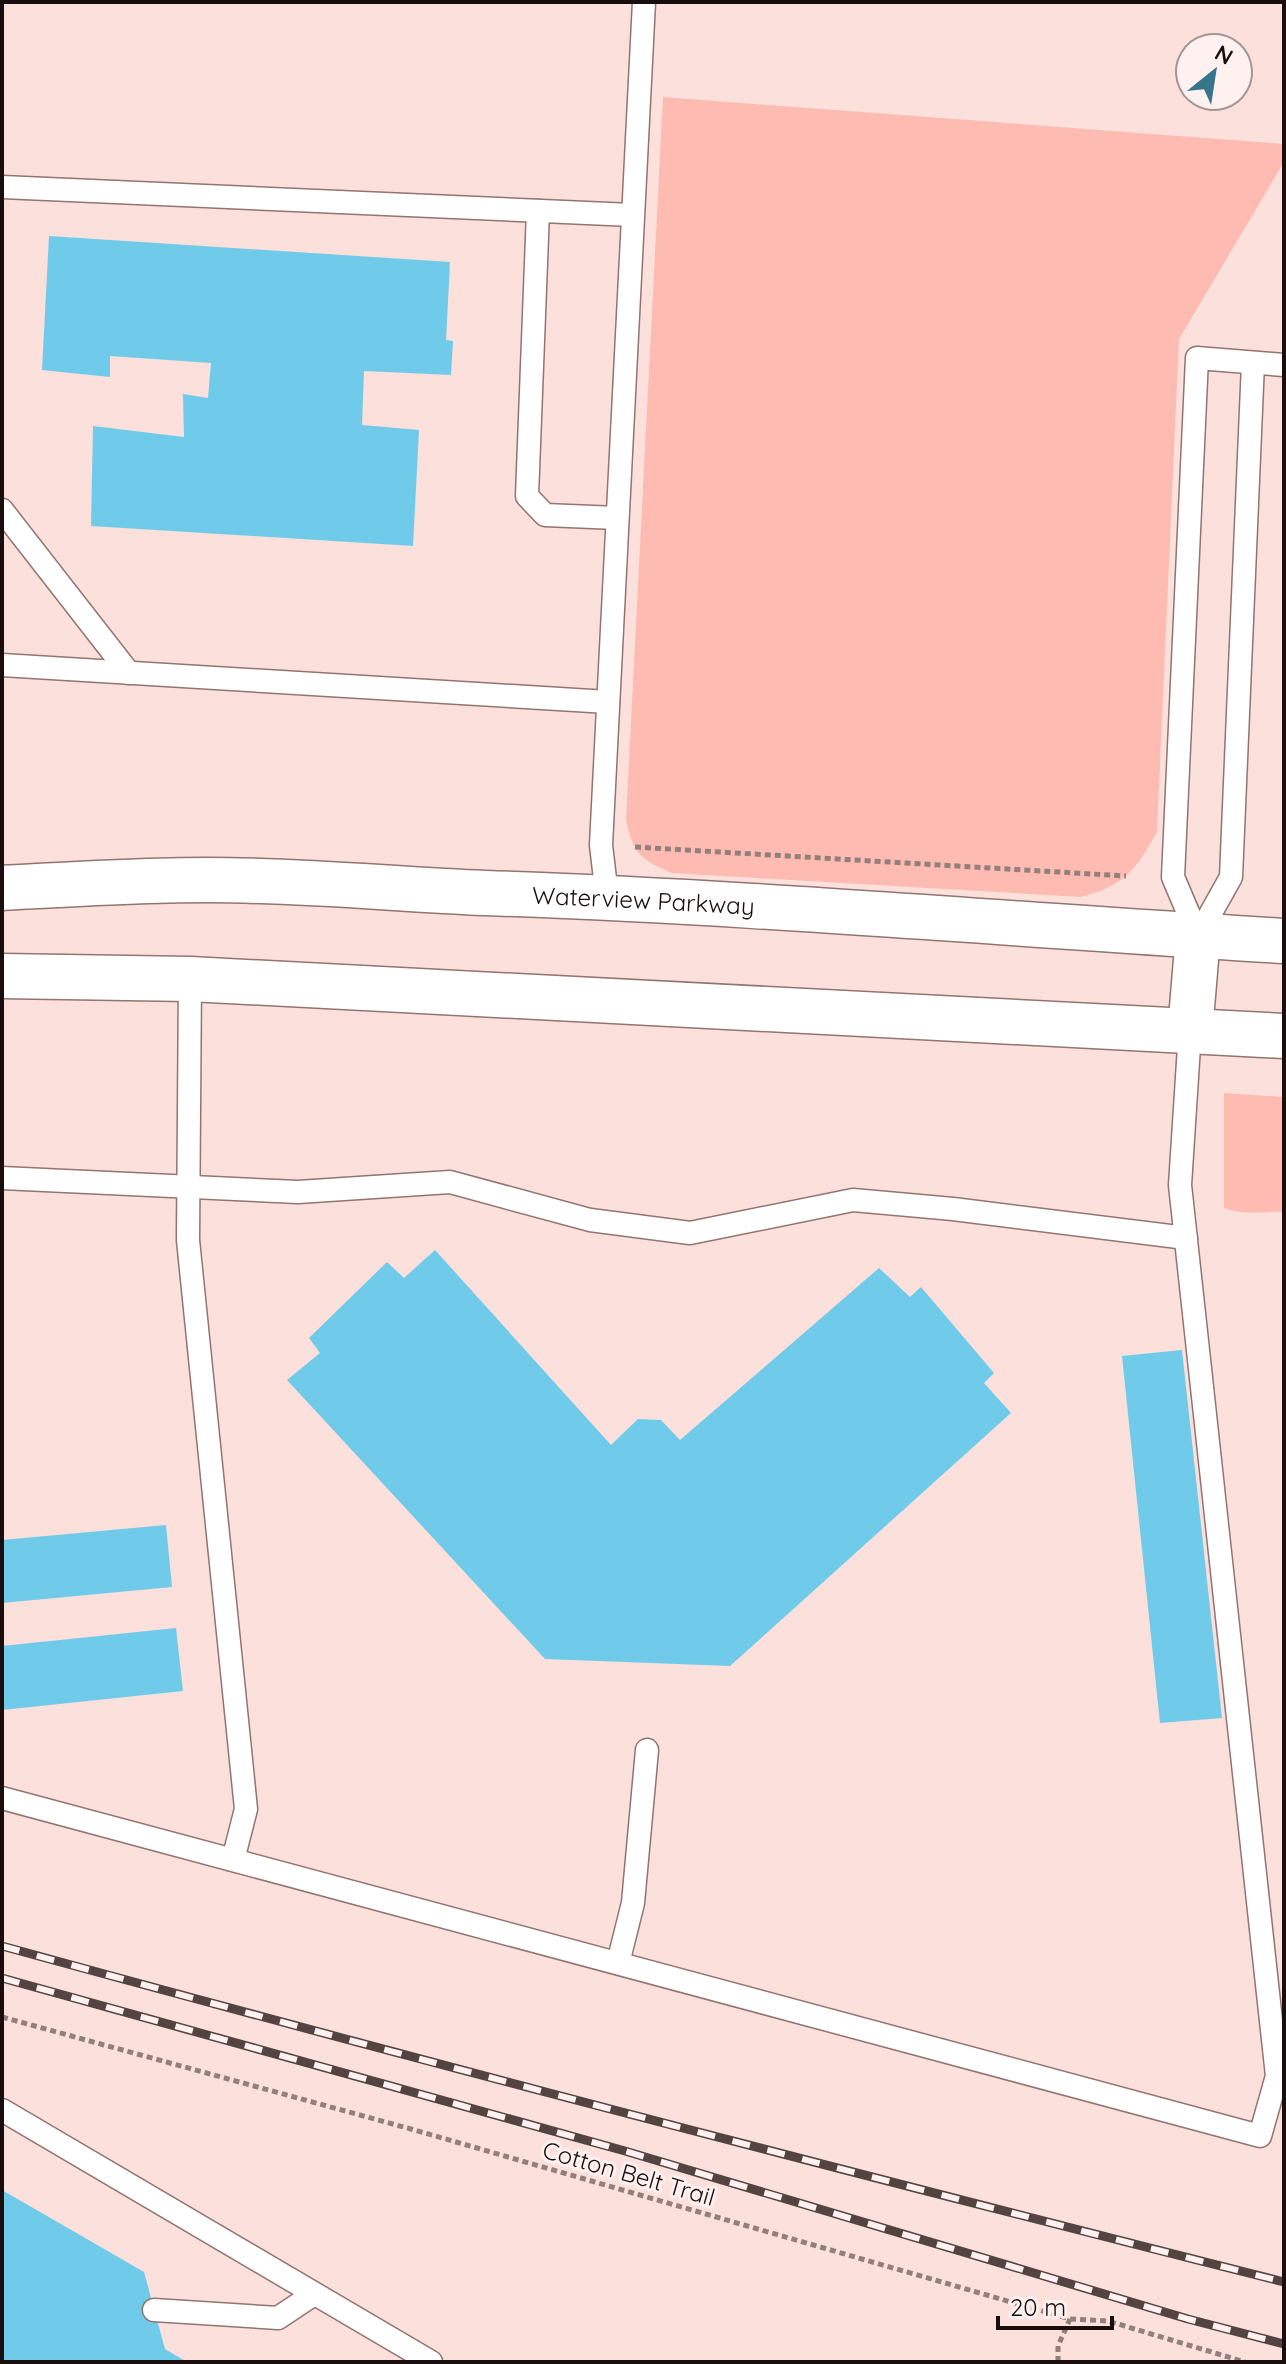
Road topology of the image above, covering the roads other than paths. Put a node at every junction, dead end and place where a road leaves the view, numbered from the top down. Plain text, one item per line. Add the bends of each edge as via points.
1 (644, 2) edge
2 (2, 187) edge
3 (538, 211) junction
4 (632, 215) junction
5 (1253, 363) junction
6 (1284, 365) edge
7 (2, 510) edge
8 (617, 518) junction
9 (2, 665) edge
10 (129, 673) junction
11 (608, 702) junction
12 (2, 888) edge
13 (607, 896) junction
14 (1198, 936) junction
15 (1284, 941) edge
16 (2, 976) edge
17 (190, 979) junction
18 (1190, 1031) junction
19 (1284, 1036) edge
20 (2, 1178) edge
21 (188, 1187) junction
22 (1186, 1238) junction
23 (647, 1750) dead end
24 (2, 1798) edge
25 (233, 1860) junction
26 (618, 1963) junction
27 (2, 2110) edge
28 (314, 2294) junction
29 (154, 2310) dead end
30 (431, 2362) edge

1 - 4 lane
2 - 3 lane
3 - 4 lane
3 - 8 lane via 527,496 545,515
4 - 8 lane
5 - 6 lane
5 - 14 lane via 1231,877
5 - 14 lane via 1197,358 1173,877
7 - 10 lane
8 - 11 lane
9 - 10 lane
10 - 11 lane
11 - 13 lane via 601,845
12 - 13 main road, Waterview Parkway via 210,880
13 - 14 main road, Waterview Parkway
14 - 15 main road, Waterview Parkway
14 - 18 main road
16 - 17 main road
17 - 18 main road
17 - 21 lane
18 - 19 main road
18 - 22 lane via 1180,1185
20 - 21 lane
21 - 22 lane via 298,1192 450,1182 590,1220 690,1233 853,1200
21 - 25 lane via 192,1289 246,1809
22 - 26 lane via 1277,2076 1260,2136
23 - 26 lane via 633,1903
24 - 25 lane
25 - 26 lane
27 - 28 lane
28 - 29 lane via 278,2318
28 - 30 lane

